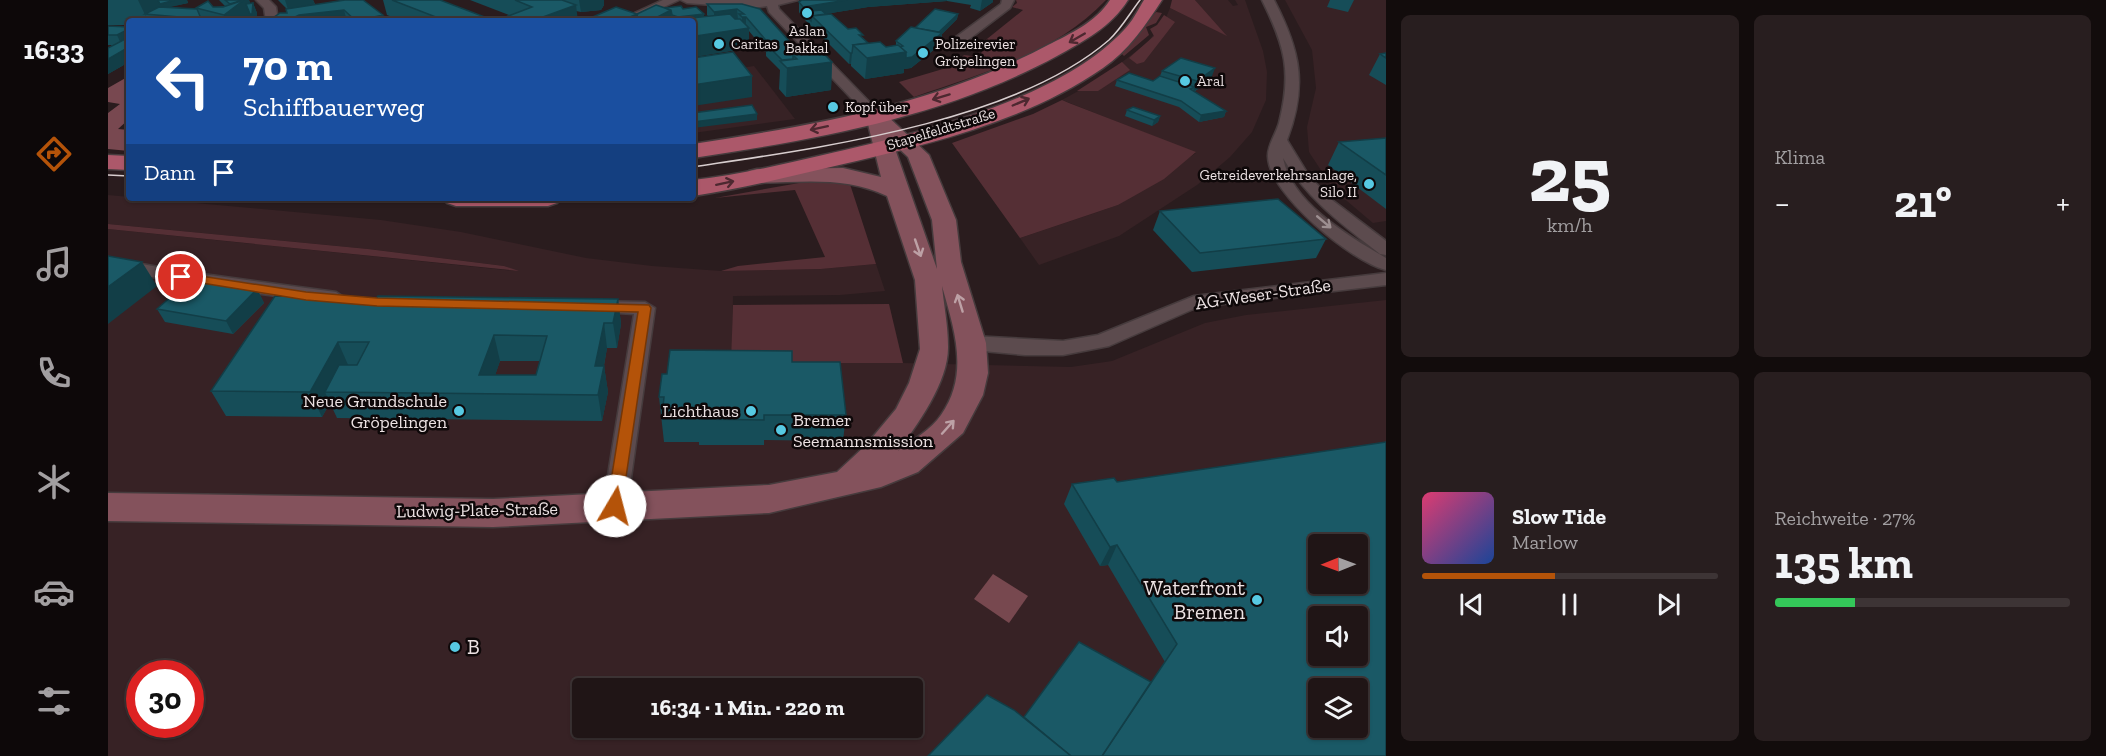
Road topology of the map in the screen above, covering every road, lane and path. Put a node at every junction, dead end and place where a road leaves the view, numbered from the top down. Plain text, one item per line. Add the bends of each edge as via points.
1 (262, 0) edge
2 (674, 0) edge
3 (687, 0) edge
4 (792, 0) edge
5 (1009, 0) edge
6 (1119, 0) edge
7 (1153, 0) edge
8 (1268, 0) edge
9 (772, 1) edge
10 (272, 18) edge
11 (630, 18) edge
12 (960, 40) dead end
13 (876, 116) junction
14 (1281, 142) junction
15 (893, 144) junction
16 (696, 150) edge
17 (108, 162) edge
18 (126, 163) edge
19 (758, 176) junction
20 (108, 184) edge
21 (126, 185) edge
22 (696, 187) edge
23 (899, 193) junction
24 (1386, 250) edge
25 (108, 263) edge
26 (1386, 265) edge
27 (1386, 279) edge
28 (357, 300) edge
29 (575, 306) edge
30 (972, 343) junction
31 (934, 349) junction
32 (844, 483) junction
33 (615, 506) junction
34 (108, 507) edge

1 - 10 street via 270,7
2 - 11 street
3 - 9 street via 752,5
4 - 9 street
5 - 12 street
6 -> 13 main road, Stapelfeldtstraße via 1087,32 1035,62 987,83
15 -> 7 main road, Stapelfeldtstraße via 975,121 1064,82 1124,42 1149,12
8 - 14 street via 1289,42 1296,75
9 - 13 street via 773,10
13 - 15 street
13 -> 16 main road, Stapelfeldtstraße
14 - 24 street via 1303,179 1326,203
14 -> 26 street via 1275,155 1277,171 1288,189 1358,251
15 - 19 main road, Stapelfeldtstraße
15 - 23 street, Ludwig-Plate-Straße
30 -> 15 street, Ludwig-Plate-Straße via 948,262 944,220 918,155
17 - 18 main road
22 -> 19 main road, Stapelfeldtstraße
19 - 23 street via 843,175
20 - 21 main road
23 -> 31 street, Ludwig-Plate-Straße via 928,280
25 - 28 street via 306,296
27 - 30 street, AG-Weser-Straße via 1194,302 1102,341 1063,348
29 - 33 street via 645,308
30 - 31 street, AG-Weser-Straße via 943,344
32 -> 30 street, Ludwig-Plate-Straße via 906,463 952,425 968,395 973,373
31 - 32 street, Ludwig-Plate-Straße via 924,383 908,415 878,454
32 - 33 street, Ludwig-Plate-Straße via 769,499
33 - 34 street, Ludwig-Plate-Straße via 494,513

